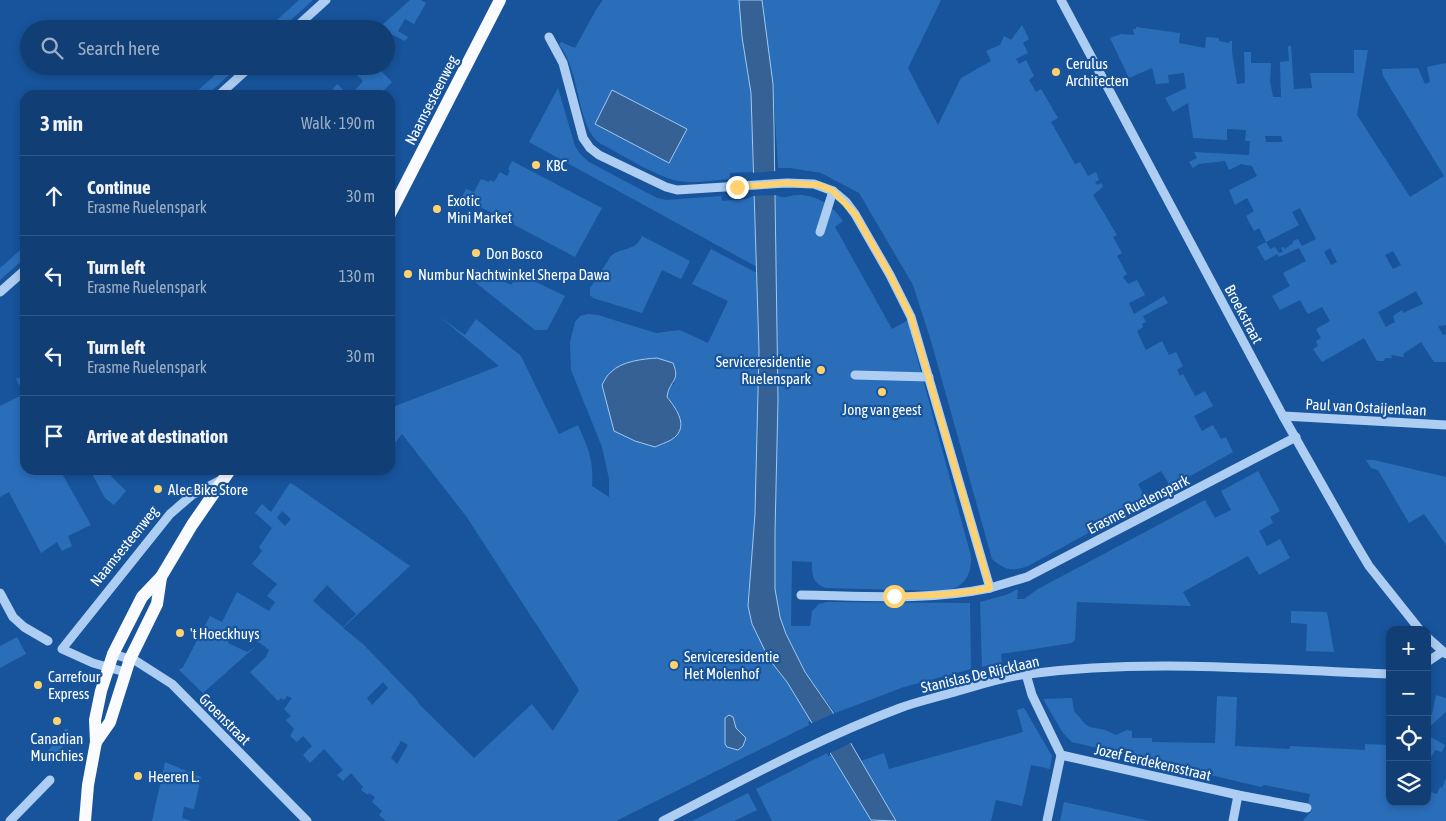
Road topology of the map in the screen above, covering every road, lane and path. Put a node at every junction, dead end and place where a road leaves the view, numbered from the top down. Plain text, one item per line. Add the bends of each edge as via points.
1 (326, 0) edge
2 (500, 0) edge
3 (1061, 0) edge
4 (304, 20) edge
5 (549, 37) dead end
6 (241, 75) edge
7 (225, 90) edge
8 (833, 191) junction
9 (395, 204) edge
10 (820, 232) dead end
11 (20, 274) edge
12 (0, 292) edge
13 (855, 375) dead end
14 (929, 377) junction
15 (1284, 416) junction
16 (1446, 425) edge
17 (1296, 437) junction
18 (225, 475) edge
19 (226, 475) edge
20 (160, 577) junction
21 (990, 588) junction
22 (0, 593) edge
23 (801, 595) dead end
24 (1417, 626) edge
25 (48, 641) dead end
26 (1431, 641) edge
27 (1444, 653) edge
28 (113, 654) junction
29 (130, 659) junction
30 (1431, 660) edge
31 (108, 668) junction
32 (125, 672) junction
33 (1026, 674) junction
34 (1386, 674) edge
35 (96, 742) junction
36 (1061, 755) junction
37 (50, 780) dead end
38 (1238, 795) junction
39 (1307, 808) dead end
40 (10, 821) edge
41 (84, 821) edge
42 (307, 821) edge
43 (663, 821) edge
44 (1047, 821) edge
45 (1233, 821) edge

1 - 4 street
2 - 9 main road, Naamsesteenweg
3 - 15 street, Broekstraat
5 - 8 street via 563,62 583,138 594,152 671,189 682,191 786,183 814,184
6 - 7 street
8 - 10 street
8 - 14 street via 855,214 890,275 911,317
11 - 12 street
13 - 14 street
14 - 21 street
15 - 16 street, Paul van Ostaijenlaan
15 - 17 street, Broekstraat
17 - 21 street, Erasme Ruelenspark via 1027,577
17 - 24 street, Broekstraat via 1369,566
18 - 31 street, Naamsesteenweg via 170,514 62,649
19 - 20 main road, Naamsesteenweg
20 - 28 main road, Naamsesteenweg via 142,597
20 - 29 main road, Naamsesteenweg via 157,604
21 - 23 street, Erasme Ruelenspark via 933,596
22 - 25 street via 14,617
26 - 27 street
27 - 30 street
28 - 29 street, Groenstraat
28 - 31 main road, Naamsesteenweg
29 - 32 main road, Naamsesteenweg
29 - 42 street, Groenstraat via 172,684
31 - 32 street
31 - 35 main road, Naamsesteenweg via 96,720
32 - 35 main road, Naamsesteenweg via 110,722
33 - 34 street, Stanislas De Rijcklaan via 1154,666
33 - 36 street via 1032,695
33 - 43 street, Stanislas De Rijcklaan via 901,707 811,745
35 - 41 main road, Naamsesteenweg
36 - 38 street, Jozef Eerdekensstraat
36 - 44 street
37 - 40 street
38 - 39 street, Jozef Eerdekensstraat
38 - 45 street

